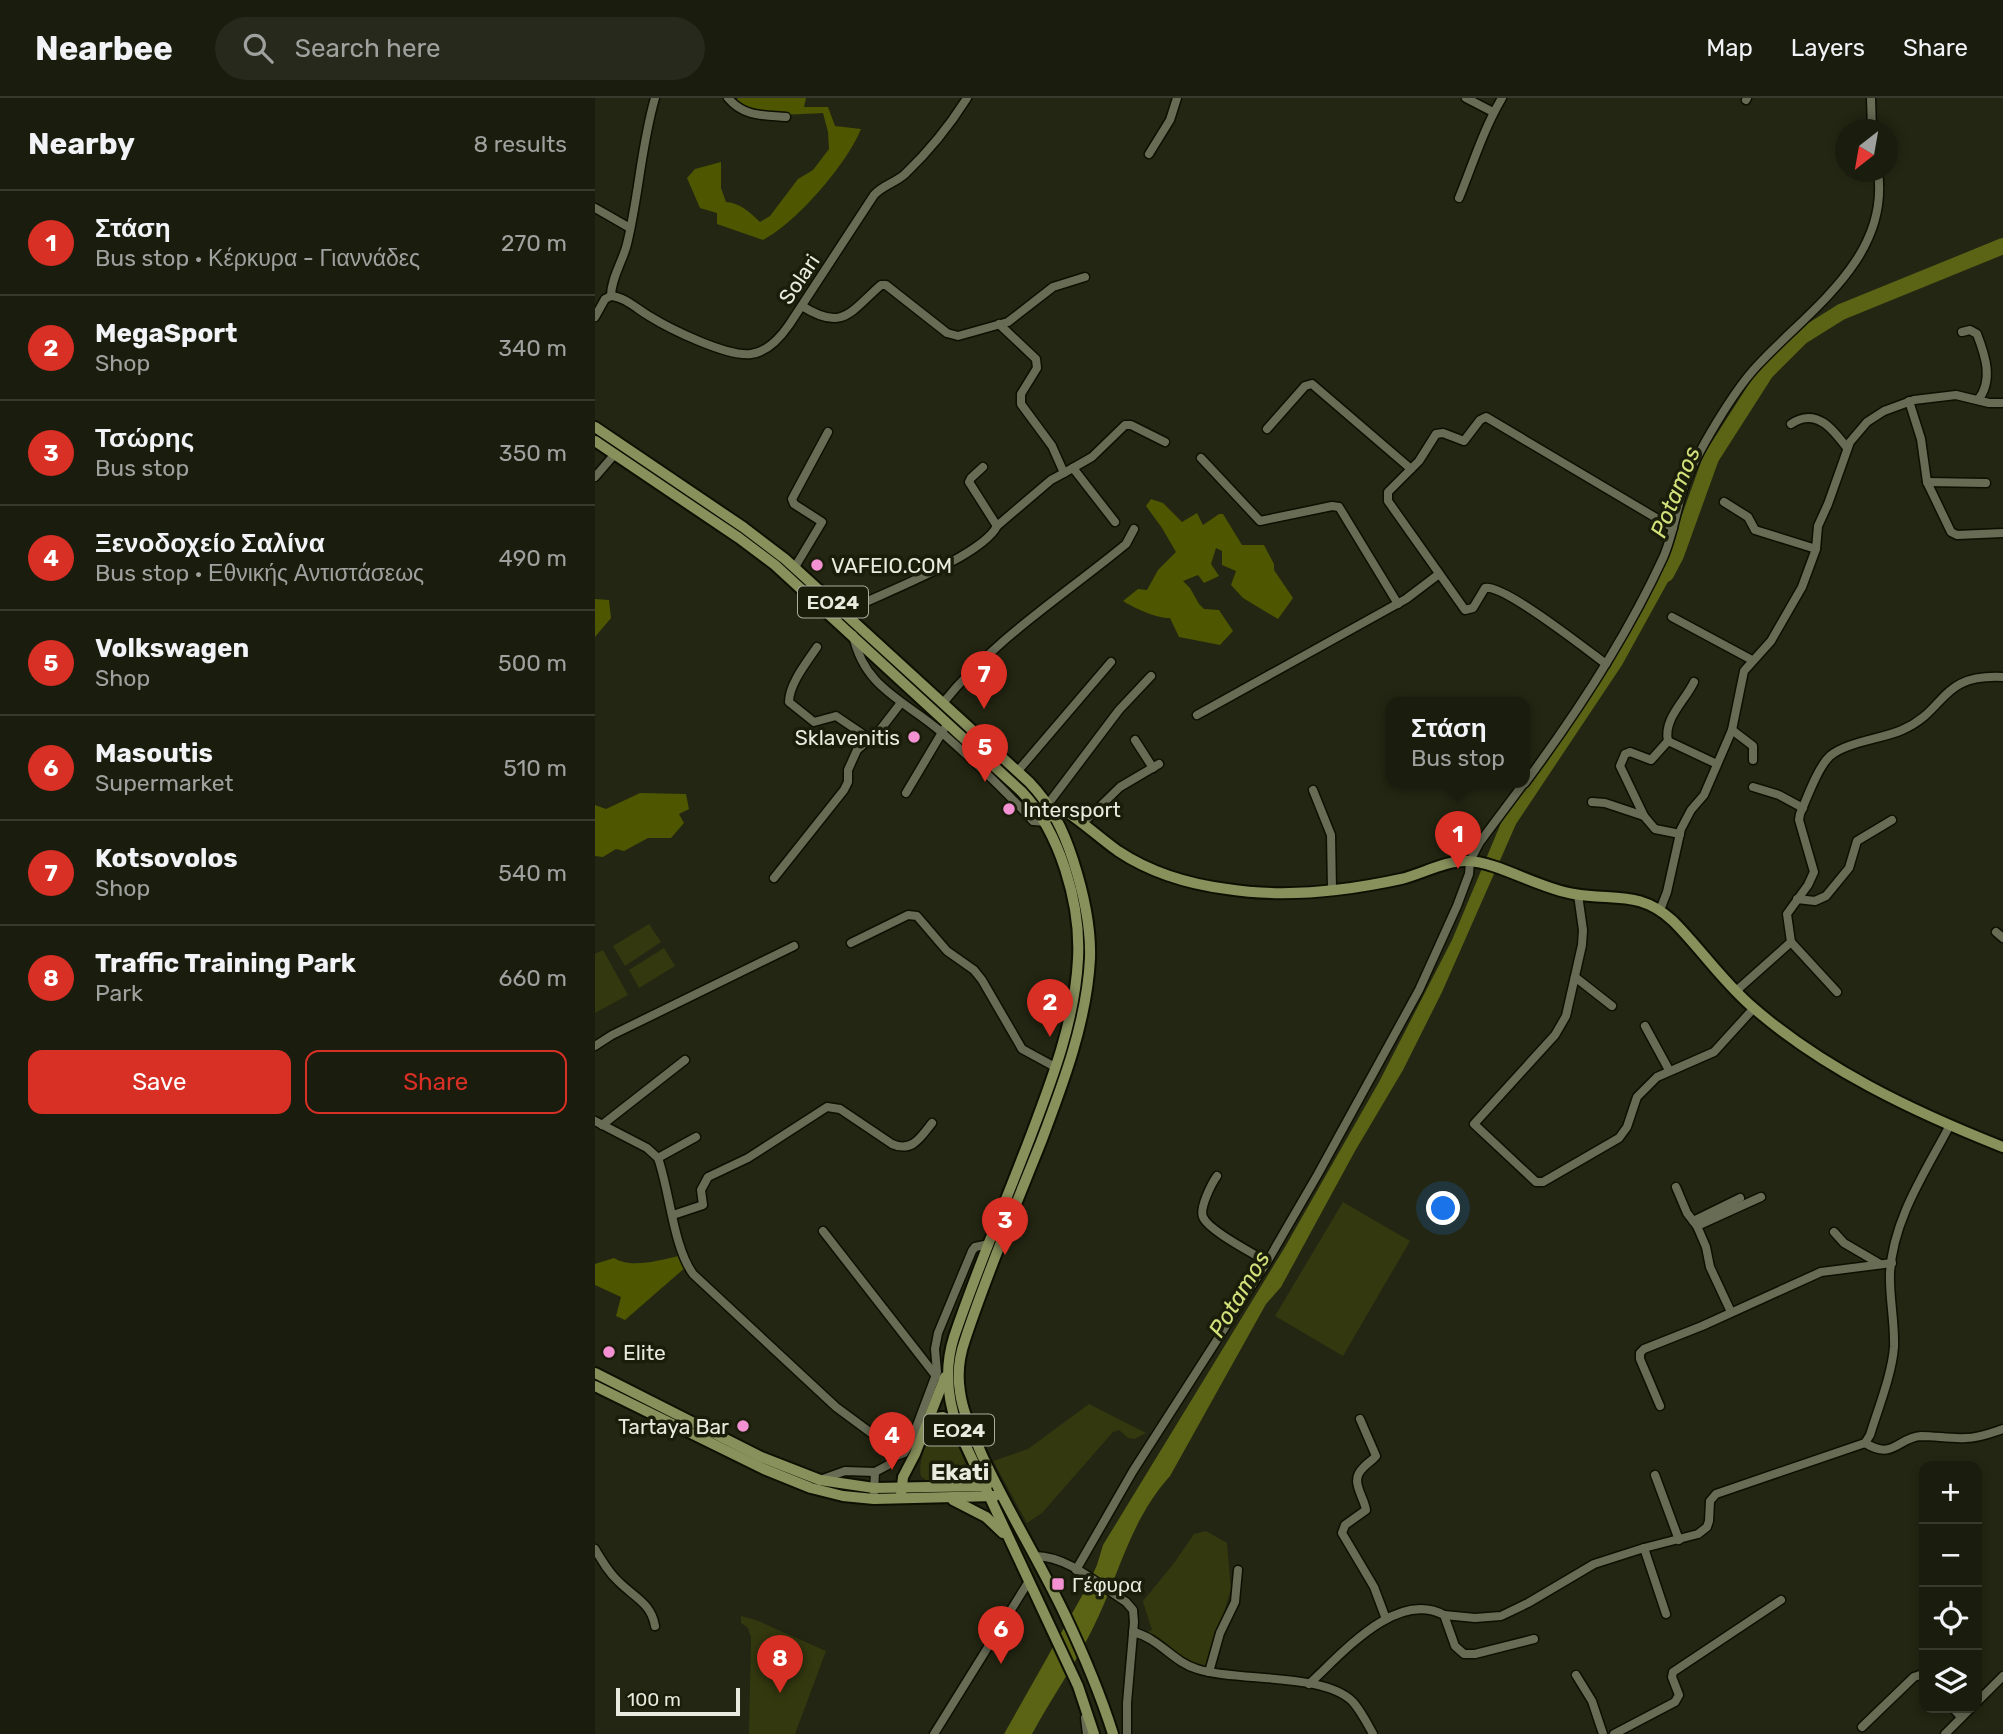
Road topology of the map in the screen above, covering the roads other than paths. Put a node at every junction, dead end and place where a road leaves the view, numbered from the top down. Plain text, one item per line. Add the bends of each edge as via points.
1 (655, 98) edge
2 (728, 98) edge
3 (967, 98) edge
4 (1177, 98) edge
5 (1466, 98) edge
6 (1502, 98) edge
7 (1871, 98) edge
8 (1493, 113) junction
9 (786, 117) dead end
10 (1872, 119) edge
11 (1149, 155) dead end
12 (1878, 182) edge
13 (1458, 198) dead end
14 (595, 208) edge
15 (630, 228) junction
16 (1084, 277) dead end
17 (611, 296) junction
18 (802, 306) junction
19 (595, 317) edge
20 (999, 324) junction
21 (1962, 332) dead end
22 (1978, 400) junction
23 (1909, 401) junction
24 (2003, 403) edge
25 (1791, 424) dead end
26 (595, 428) edge
27 (1267, 429) dead end
28 (828, 432) dead end
29 (595, 441) edge
30 (1165, 442) dead end
31 (1847, 448) junction
32 (614, 455) junction
33 (1201, 458) dead end
34 (983, 467) dead end
35 (1411, 469) junction
36 (1068, 470) junction
37 (595, 477) edge
38 (1927, 482) junction
39 (1986, 484) dead end
40 (1724, 502) dead end
41 (1115, 522) dead end
42 (997, 526) junction
43 (1673, 528) junction
44 (1134, 529) dead end
45 (2003, 533) edge
46 (1816, 549) junction
47 (795, 567) junction
48 (1439, 575) junction
49 (1398, 604) junction
50 (845, 614) junction
51 (1672, 617) dead end
52 (853, 634) junction
53 (817, 647) dead end
54 (1752, 660) junction
55 (1111, 662) dead end
56 (1606, 664) junction
57 (1151, 676) dead end
58 (2003, 677) edge
59 (1694, 682) dead end
60 (943, 703) junction
61 (900, 704) junction
62 (1197, 715) dead end
63 (945, 728) junction
64 (1732, 730) junction
65 (870, 739) junction
66 (1135, 740) dead end
67 (1668, 741) junction
68 (1753, 760) dead end
69 (1717, 764) junction
70 (1530, 774) edge
71 (1010, 780) junction
72 (1753, 786) dead end
73 (1520, 788) edge
74 (1313, 790) dead end
75 (906, 793) dead end
76 (1592, 802) dead end
77 (1048, 804) junction
78 (1803, 808) junction
79 (1644, 816) junction
80 (1051, 820) junction
81 (1892, 820) dead end
82 (1082, 824) junction
83 (1680, 834) junction
84 (1476, 862) junction
85 (774, 878) dead end
86 (1332, 889) junction
87 (1578, 895) junction
88 (1797, 899) junction
89 (1660, 910) junction
90 (1791, 942) junction
91 (851, 943) dead end
92 (794, 946) dead end
93 (1575, 977) junction
94 (1736, 991) junction
95 (1837, 992) dead end
96 (1612, 1006) dead end
97 (1754, 1008) junction
98 (1645, 1026) dead end
99 (595, 1046) edge
100 (685, 1060) dead end
101 (1055, 1067) junction
102 (1669, 1070) junction
103 (932, 1122) dead end
104 (598, 1123) edge
105 (1950, 1125) junction
106 (695, 1137) dead end
107 (2003, 1147) edge
108 (658, 1158) junction
109 (1217, 1176) dead end
110 (1676, 1187) dead end
111 (1761, 1197) dead end
112 (1740, 1198) dead end
113 (673, 1215) junction
114 (1695, 1224) junction
115 (823, 1231) dead end
116 (1834, 1232) dead end
117 (989, 1244) junction
118 (1267, 1262) junction
119 (1892, 1263) junction
120 (1880, 1264) junction
121 (1731, 1312) junction
122 (595, 1373) edge
123 (942, 1373) junction
124 (595, 1386) edge
125 (1660, 1406) dead end
126 (928, 1419) junction
127 (1360, 1419) dead end
128 (958, 1429) junction
129 (2003, 1429) edge
130 (1865, 1443) junction
131 (915, 1454) junction
132 (894, 1457) junction
133 (875, 1472) junction
134 (1655, 1475) dead end
135 (820, 1480) junction
136 (986, 1491) junction
137 (1000, 1491) junction
138 (874, 1494) junction
139 (901, 1494) junction
140 (917, 1494) junction
141 (947, 1498) junction
142 (1008, 1537) junction
143 (1679, 1539) junction
144 (1644, 1548) junction
145 (595, 1549) edge
146 (1035, 1556) junction
147 (1076, 1570) junction
148 (1238, 1570) dead end
149 (1029, 1581) junction
150 (1781, 1600) dead end
151 (1666, 1614) dead end
152 (1444, 1615) junction
153 (1386, 1619) junction
154 (655, 1626) dead end
155 (1133, 1632) junction
156 (1534, 1639) dead end
157 (1209, 1672) junction
158 (1576, 1675) dead end
159 (1919, 1677) edge
160 (2002, 1679) edge
161 (1308, 1684) junction
162 (1982, 1697) edge
163 (1083, 1702) junction
164 (1957, 1713) edge
165 (1965, 1713) edge
166 (1961, 1717) junction
167 (1862, 1727) dead end
168 (935, 1734) edge
169 (1087, 1734) edge
170 (1094, 1734) edge
171 (1113, 1734) edge
172 (1127, 1734) edge
173 (1373, 1734) edge
174 (1603, 1734) edge
175 (1613, 1734) edge
176 (1945, 1734) edge

1 - 15 street via 641,151
2 - 9 street via 747,113
3 - 18 street, Solari via 906,173 874,195
4 - 11 street
5 - 8 street
6 - 8 street
7 - 10 street
8 - 13 street
12 - 43 street via 1876,216 1859,256 1813,314 1756,366 1732,400 1685,484
14 - 15 street
15 - 17 street
16 - 20 street via 1053,288 1014,319
17 - 18 street, Solari via 691,338 747,355 775,342
17 - 19 street
18 - 20 street via 823,318 837,318 886,285 952,336
20 - 36 street via 1036,359 1037,369 1021,394 1021,404
21 - 22 street via 1977,334 1986,362 1986,388
22 - 23 street via 1956,395
22 - 24 street
23 - 31 street via 1867,422
23 - 38 street
25 - 31 street via 1817,419
26 - 47 main road, ΕΟ24
27 - 35 street via 1305,386 1312,384
28 - 47 street via 792,499 822,524
29 - 32 main road, ΕΟ24
30 - 36 street via 1125,425 1092,457
31 - 46 street via 1818,526
32 - 37 street
32 - 52 main road, ΕΟ24 via 762,554
33 - 49 street via 1260,521 1339,507
34 - 42 street via 969,482
35 - 43 street via 1436,434 1464,441 1486,417
35 - 48 street via 1389,490 1387,499
36 - 41 street
36 - 42 street
38 - 39 street
38 - 45 street via 1952,533
40 - 46 street via 1748,517 1755,530
42 - 50 street via 989,537 937,569
43 - 56 street via 1663,557
44 - 60 street via 1126,544 1037,611 966,674
46 - 54 street via 1802,587 1771,641
47 - 50 main road, ΕΟ24
48 - 49 street
48 - 56 street via 1465,610 1473,608 1485,588 1492,587
49 - 62 street
50 - 60 main road, ΕΟ24
51 - 54 street
52 - 61 street via 863,666
52 - 63 main road, ΕΟ24
53 - 65 street via 789,702 814,722 839,717
54 - 64 street via 1744,671
55 - 71 street
56 - 70 street
57 - 77 street via 1119,710
58 - 78 street via 1960,682 1914,725 1833,754
59 - 67 street via 1669,723
60 - 71 main road, ΕΟ24
61 - 63 street
61 - 65 street
63 - 71 main road, ΕΟ24
63 - 75 street
64 - 68 street via 1753,746
64 - 69 street
65 - 85 street via 854,755 844,790
66 - 82 street via 1156,766 1120,787
67 - 69 street
67 - 79 street via 1651,760 1630,752 1621,759 1621,769
69 - 83 street
71 - 77 main road, ΕΟ24
71 - 80 main road, ΕΟ24
72 - 78 street
73 - 84 street via 1480,842
74 - 86 street via 1331,835
76 - 79 street
77 - 80 main road, ΕΟ24
78 - 88 street via 1799,820 1814,872
79 - 83 street via 1655,829
80 - 82 main road via 1064,811
80 - 101 main road, ΕΟ24 via 1070,888 1079,946 1074,995
80 - 137 main road, ΕΟ24 via 1077,873 1090,946 1087,984 1057,1099 969,1326 960,1361 965,1416
81 - 88 street via 1857,841 1849,869 1826,896 1815,901
82 - 86 main road via 1141,865 1183,880 1261,893
83 - 89 street
84 - 86 main road
84 - 87 main road
84 - 118 street via 1419,990
87 - 89 main road via 1635,899
87 - 93 street via 1583,938
88 - 90 street via 1786,918
89 - 94 main road
90 - 94 street
90 - 95 street
91 - 101 street via 908,915 917,916 947,951 982,979 1023,1049
92 - 99 street
93 - 96 street
93 - 102 street via 1561,1028 1474,1124 1540,1182 1619,1138 1637,1097
94 - 97 main road
97 - 102 street via 1714,1052
97 - 105 main road via 1830,1063
98 - 102 street
100 - 104 street
101 - 117 main road, ΕΟ24
103 - 113 street via 915,1143 901,1147 840,1109 827,1107 748,1158 708,1177 701,1190 703,1205
104 - 108 street
105 - 107 main road
105 - 119 street via 1904,1214
106 - 108 street
108 - 113 street
109 - 118 street via 1203,1217
110 - 114 street
111 - 114 street
112 - 114 street
113 - 132 street via 693,1274 836,1407 890,1447
114 - 121 street
115 - 123 street
116 - 120 street
117 - 123 main road, ΕΟ24
117 - 123 street via 972,1251 935,1341
118 - 147 street via 1133,1471
119 - 120 street
119 - 130 street via 1893,1351
120 - 121 street via 1821,1272
121 - 125 street via 1642,1350 1640,1359
122 - 135 main road via 761,1457
123 - 126 main road
123 - 128 main road, ΕΟ24
123 - 132 street via 910,1444
124 - 138 main road via 789,1480 831,1493
126 - 128 main road via 948,1418
126 - 131 main road
127 - 153 street via 1375,1457 1357,1478 1366,1510 1345,1525 1342,1533 1374,1587
128 - 136 main road, ΕΟ24
129 - 130 street via 1980,1437 1916,1437 1886,1450
130 - 143 street via 1716,1494 1710,1501 1707,1527
131 - 139 main road
131 - 140 main road
132 - 133 street
133 - 135 street via 845,1471
133 - 138 street
134 - 143 street
135 - 138 main road
136 - 137 main road
136 - 140 main road
136 - 141 main road
136 - 142 main road, ΕΟ24
137 - 146 main road, ΕΟ24
138 - 139 main road
139 - 140 main road
140 - 141 main road
141 - 142 main road via 975,1510
142 - 149 main road, ΕΟ24
143 - 144 street
144 - 151 street
144 - 152 street via 1594,1564 1501,1616
145 - 154 street via 618,1582 650,1608
146 - 147 street via 1052,1558
146 - 171 main road, ΕΟ24 via 1090,1670
147 - 155 street via 1133,1610
148 - 157 street via 1234,1602
149 - 163 main road, ΕΟ24
149 - 168 street
150 - 175 street via 1673,1672 1679,1695 1675,1702
152 - 153 street via 1420,1608
152 - 156 street via 1455,1646 1464,1654
153 - 161 street
155 - 157 street via 1156,1642 1186,1665
155 - 172 street
157 - 161 street
158 - 174 street via 1592,1701
159 - 167 street
160 - 162 street
161 - 173 street via 1348,1699
163 - 169 street
163 - 170 main road, ΕΟ24
164 - 166 street
165 - 166 street
166 - 176 street

